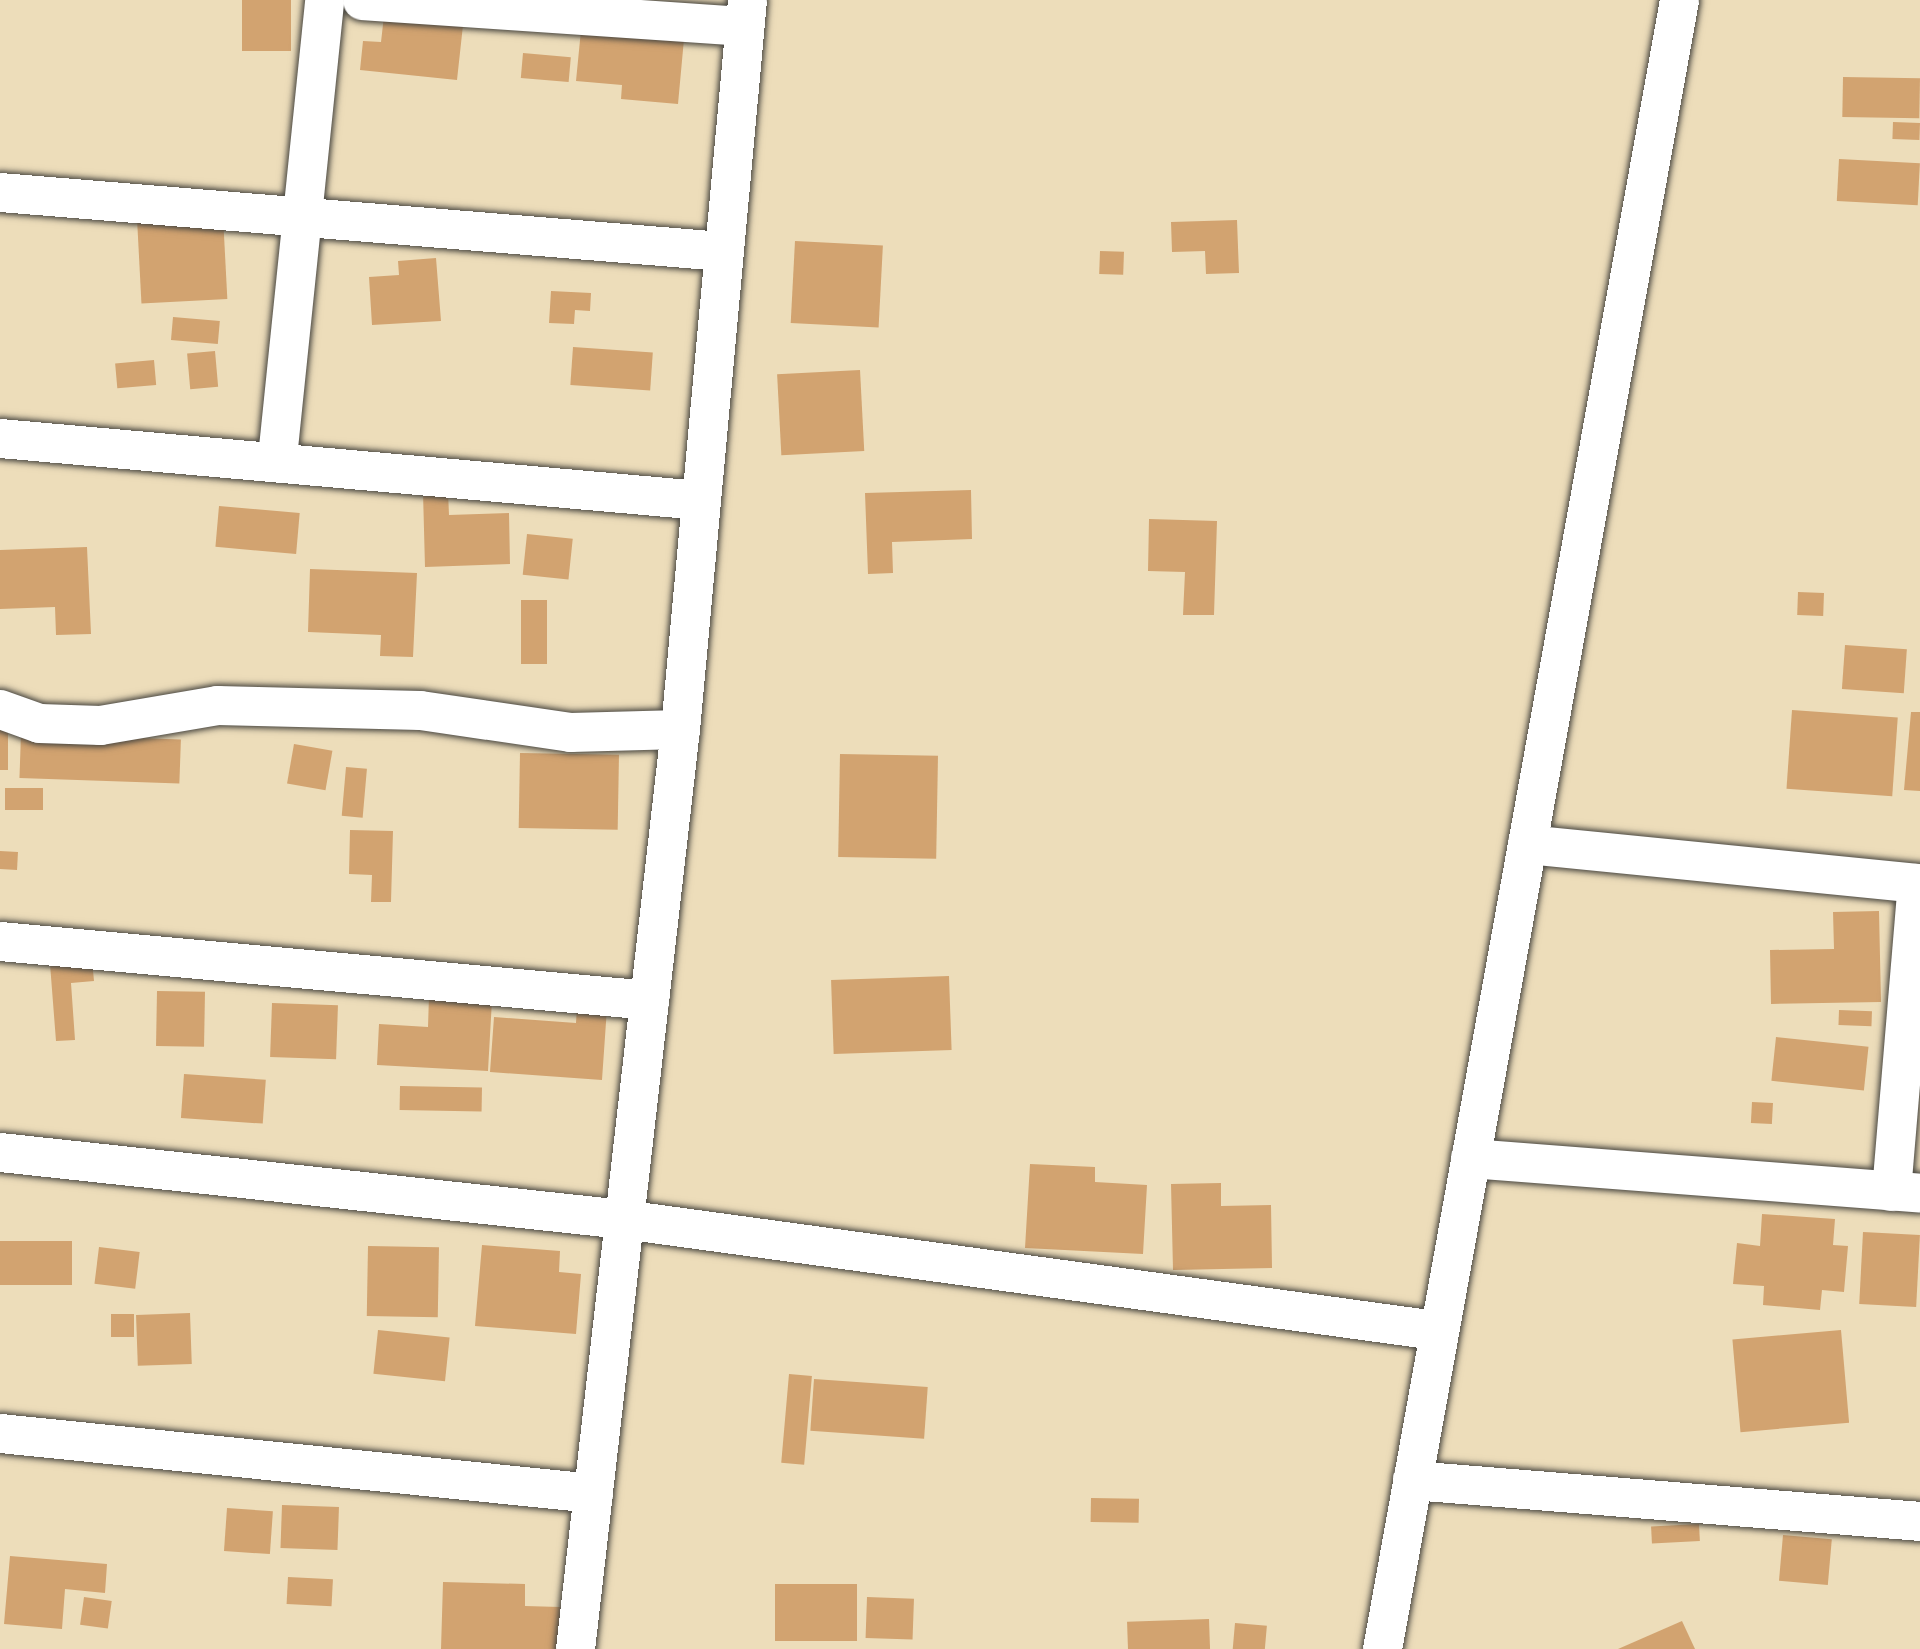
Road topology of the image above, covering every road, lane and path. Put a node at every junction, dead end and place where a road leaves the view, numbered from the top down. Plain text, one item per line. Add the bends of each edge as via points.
1 (324, 0) edge
2 (362, 0) edge
3 (1678, 0) edge
4 (746, 13) edge
5 (0, 192) edge
6 (301, 217) junction
7 (724, 251) junction
8 (0, 438) edge
9 (277, 457) junction
10 (700, 500) junction
11 (0, 709) edge
12 (680, 730) junction
13 (1527, 844) junction
14 (1918, 883) edge
15 (0, 941) edge
16 (649, 1000) junction
17 (0, 1152) edge
18 (1470, 1158) junction
19 (1906, 1192) edge
20 (623, 1219) junction
21 (1435, 1330) junction
22 (0, 1433) edge
23 (1412, 1480) junction
24 (593, 1493) junction
25 (1920, 1521) edge
26 (575, 1649) edge
27 (1382, 1649) edge

1 - 6 street
2 - 4 street
3 - 13 street
4 - 7 street
5 - 6 street
6 - 7 street
6 - 9 street
7 - 10 street
8 - 9 street
9 - 10 street
10 - 12 street
11 - 12 street via 39,723 100,725 217,705 420,710 570,731
12 - 16 street
13 - 14 street
13 - 18 street
14 - 19 street
15 - 16 street
16 - 20 street
17 - 20 street
18 - 19 street
18 - 21 street
20 - 21 street
20 - 24 street
21 - 23 street
22 - 24 street
23 - 25 street
23 - 27 street
24 - 26 street

